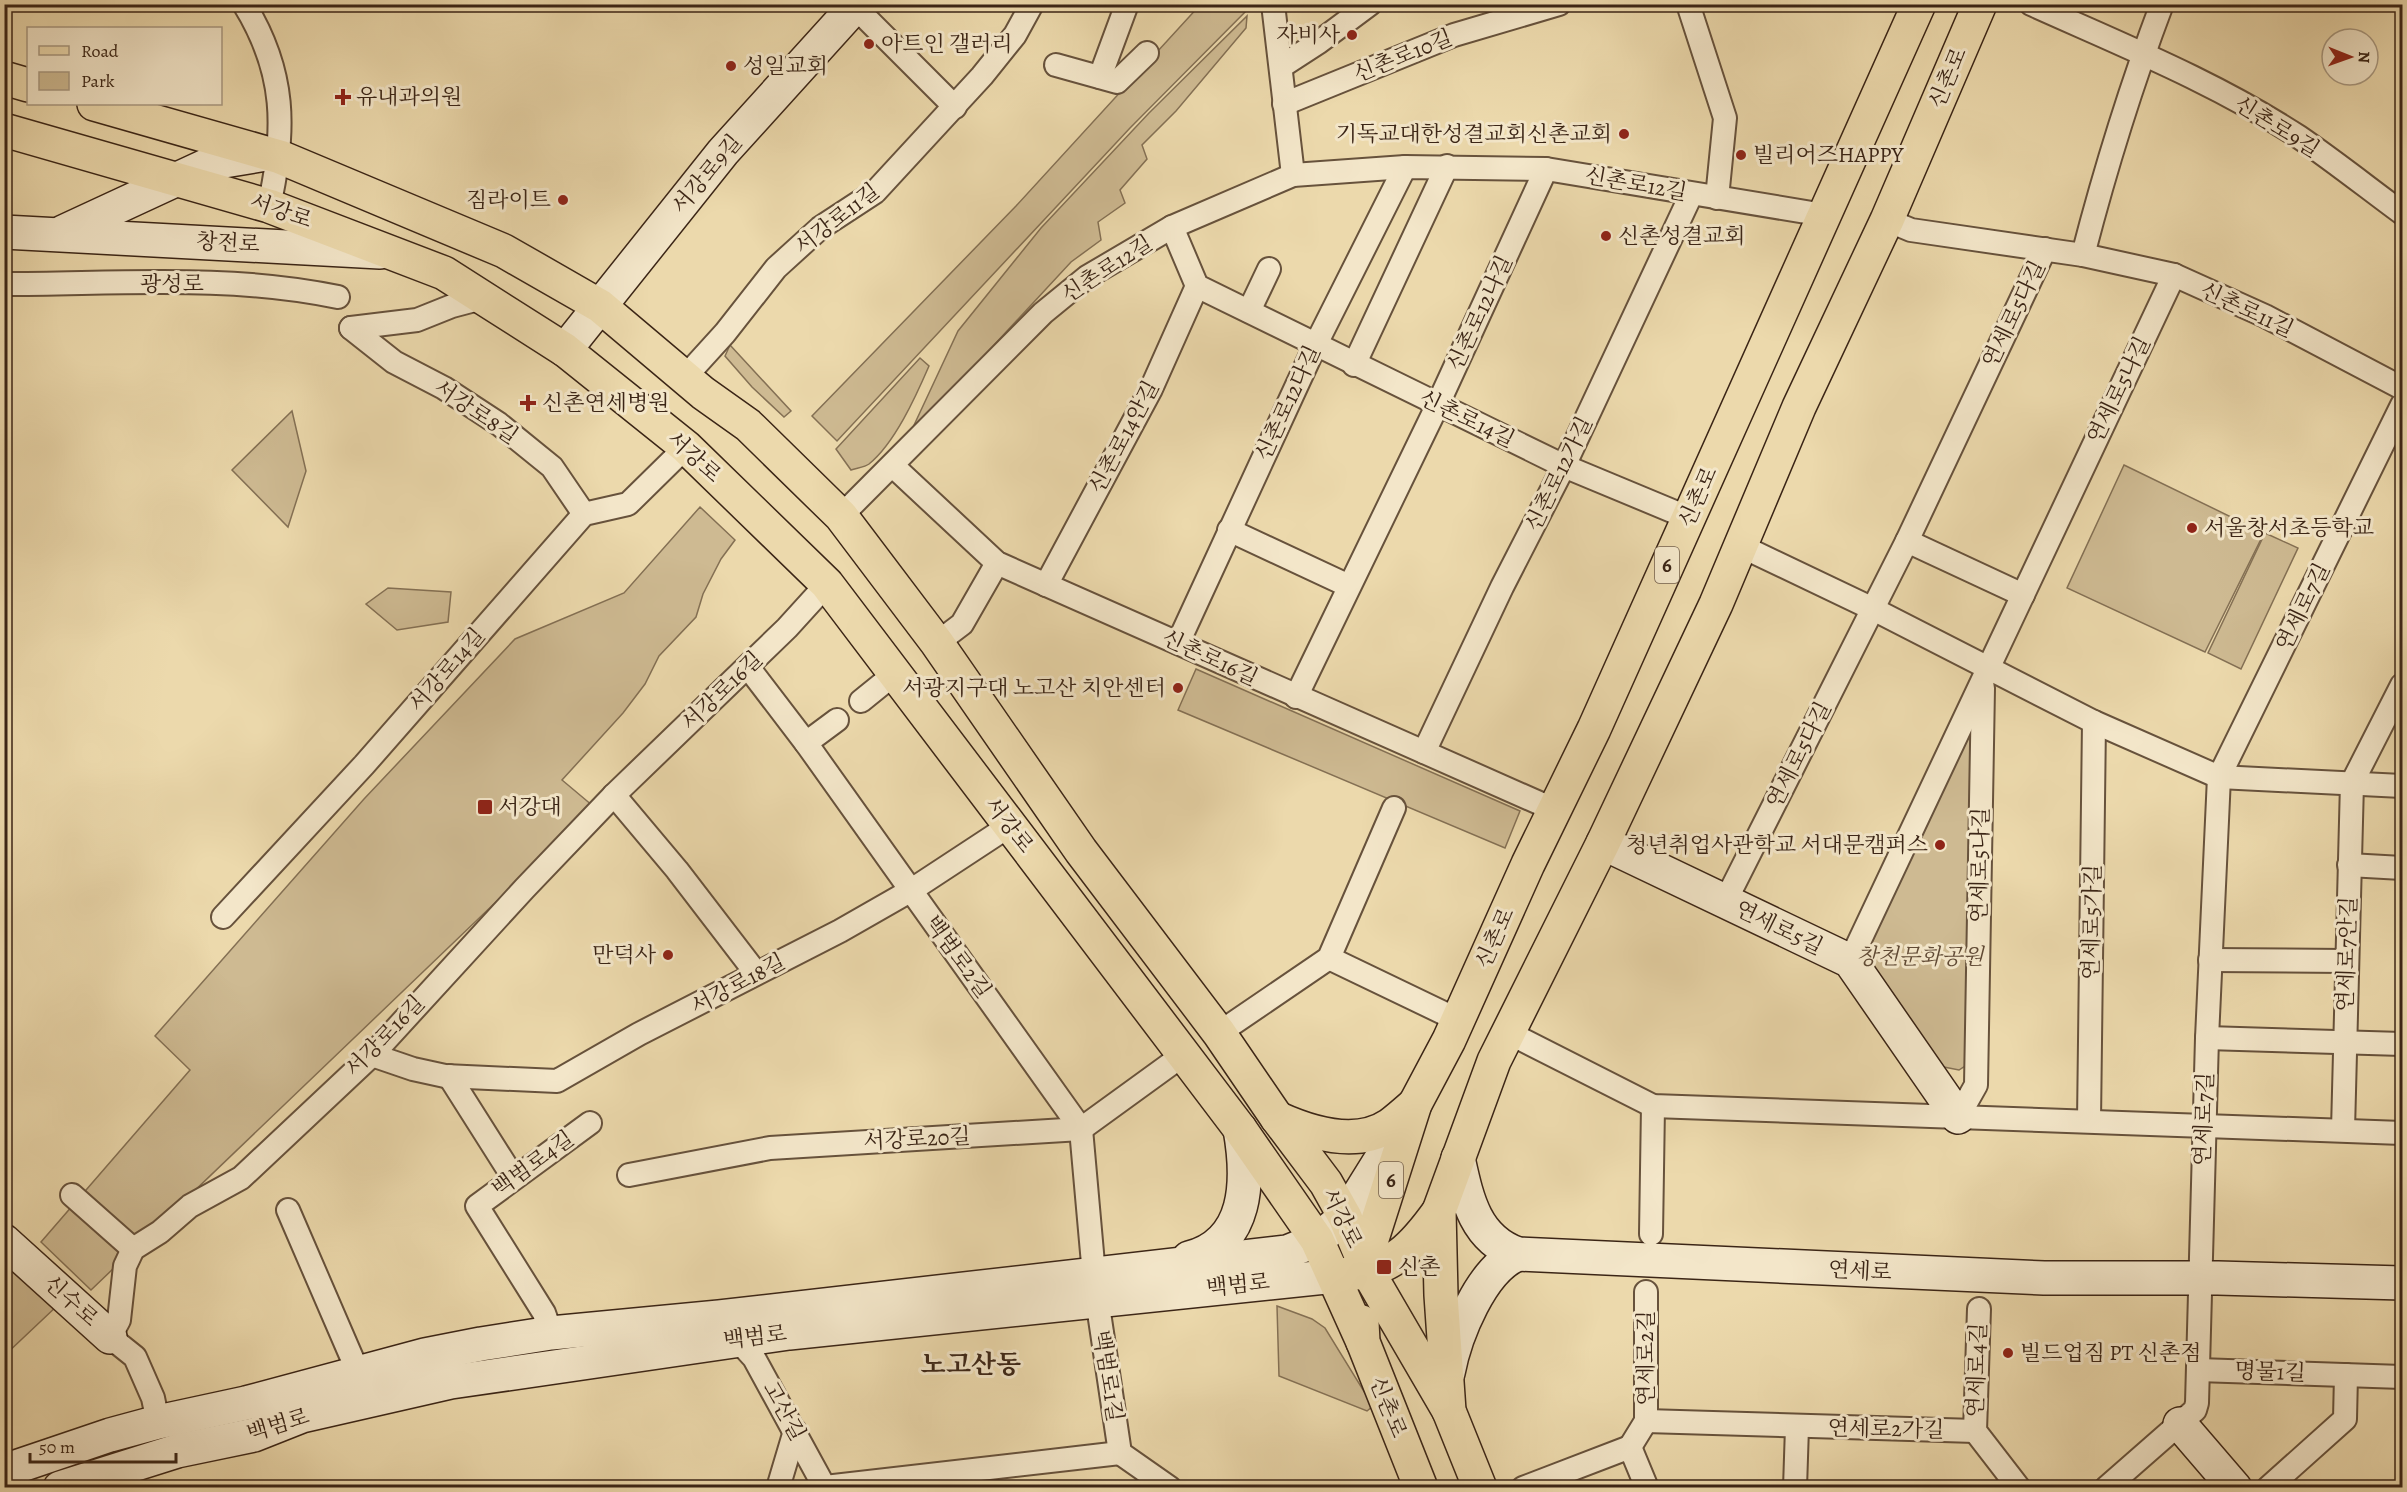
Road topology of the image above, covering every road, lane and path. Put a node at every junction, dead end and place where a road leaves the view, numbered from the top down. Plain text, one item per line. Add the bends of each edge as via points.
1 (244, 4) edge
2 (1032, 4) edge
3 (1126, 4) edge
4 (1273, 4) edge
5 (1370, 4) edge
6 (1559, 4) edge
7 (1688, 4) edge
8 (1919, 4) edge
9 (1969, 4) edge
10 (1980, 4) edge
11 (2031, 4) edge
12 (2162, 4) edge
13 (856, 6) edge
14 (1959, 51) junction
15 (1147, 53) dead end
16 (2143, 54) junction
17 (1056, 65) dead end
18 (1282, 66) junction
19 (1100, 77) junction
20 (4, 78) edge
21 (27, 85) edge
22 (1284, 104) junction
23 (98, 105) edge
24 (955, 106) junction
25 (4, 130) edge
26 (273, 155) junction
27 (1447, 166) junction
28 (1405, 167) junction
29 (1546, 169) junction
30 (1293, 175) junction
31 (178, 180) junction
32 (1691, 195) junction
33 (1717, 198) junction
34 (269, 206) junction
35 (2403, 213) edge
36 (1824, 215) junction
37 (1887, 220) junction
38 (1172, 227) junction
39 (4, 232) edge
40 (59, 234) junction
41 (2045, 249) junction
42 (397, 253) junction
43 (2083, 255) junction
44 (1269, 269) dead end
45 (2174, 275) junction
46 (4, 284) edge
47 (1197, 286) junction
48 (338, 297) dead end
49 (486, 297) junction
50 (600, 306) junction
51 (1249, 311) junction
52 (1315, 346) junction
53 (565, 350) junction
54 (1354, 365) junction
55 (685, 377) junction
56 (2403, 388) edge
57 (1438, 404) junction
58 (2403, 405) edge
59 (686, 447) junction
60 (893, 465) junction
61 (1564, 466) junction
62 (584, 514) junction
63 (841, 516) junction
64 (1689, 518) junction
65 (1229, 530) junction
66 (1907, 541) junction
67 (1741, 546) junction
68 (997, 563) junction
69 (827, 584) junction
70 (1046, 585) junction
71 (1349, 586) junction
72 (2023, 595) junction
73 (1873, 609) junction
74 (937, 643) junction
75 (1178, 643) junction
76 (748, 667) junction
77 (1985, 674) junction
78 (882, 684) dead end
79 (2403, 685) edge
80 (1296, 697) junction
81 (861, 702) dead end
82 (985, 710) junction
83 (837, 720) dead end
84 (2094, 722) junction
85 (944, 738) junction
86 (806, 743) junction
87 (1424, 752) junction
88 (2219, 777) junction
89 (2352, 783) junction
90 (2403, 786) edge
91 (614, 795) junction
92 (1394, 808) dead end
93 (1555, 810) junction
94 (1009, 826) junction
95 (1603, 843) junction
96 (1081, 851) junction
97 (2349, 866) junction
98 (2403, 868) edge
99 (1050, 878) junction
100 (910, 891) junction
101 (1725, 902) junction
102 (223, 917) dead end
103 (1329, 958) junction
104 (2210, 960) junction
105 (2346, 961) junction
106 (1850, 962) junction
107 (756, 973) junction
108 (1458, 1020) junction
109 (1507, 1032) junction
110 (1219, 1034) junction
111 (2207, 1038) junction
112 (2344, 1043) junction
113 (2403, 1044) edge
114 (1183, 1054) junction
115 (372, 1055) junction
116 (449, 1076) junction
117 (1415, 1104) junction
118 (1653, 1106) junction
119 (1958, 1117) junction
120 (1277, 1118) junction
121 (2089, 1121) junction
122 (590, 1123) dead end
123 (2204, 1126) junction
124 (1081, 1129) junction
125 (1240, 1129) junction
126 (2343, 1130) junction
127 (2403, 1133) edge
128 (1458, 1158) junction
129 (629, 1175) dead end
130 (513, 1177) junction
131 (72, 1195) dead end
132 (288, 1210) dead end
133 (1439, 1211) junction
134 (1345, 1217) junction
135 (1651, 1234) dead end
136 (1317, 1240) junction
137 (4, 1241) edge
138 (133, 1249) junction
139 (1518, 1254) junction
140 (1147, 1269) junction
141 (1368, 1272) junction
142 (1335, 1276) junction
143 (2202, 1279) junction
144 (2403, 1283) edge
145 (1096, 1287) junction
146 (1646, 1292) dead end
147 (1979, 1309) dead end
148 (727, 1328) junction
149 (551, 1333) junction
150 (110, 1337) junction
151 (1363, 1342) junction
152 (2198, 1370) junction
153 (358, 1372) junction
154 (2346, 1375) junction
155 (2403, 1377) edge
156 (1447, 1398) junction
157 (1646, 1421) junction
158 (158, 1422) junction
159 (2180, 1424) junction
160 (1797, 1427) junction
161 (795, 1431) junction
162 (1975, 1431) junction
163 (1630, 1447) junction
164 (1120, 1453) junction
165 (4, 1471) edge
166 (1161, 1485) edge
167 (825, 1487) edge
168 (60, 1488) edge
169 (778, 1488) edge
170 (1421, 1488) edge
171 (1480, 1488) edge
172 (1523, 1488) edge
173 (1647, 1488) edge
174 (1796, 1488) edge
175 (2019, 1488) edge
176 (2106, 1488) edge
177 (2235, 1488) edge
178 (2268, 1488) edge

1 - 26 street via 263,34 281,110
2 - 24 street, 서강로11길 via 1015,35
3 - 19 street
4 - 18 street
5 - 18 street
6 - 22 street, 신촌로10길 via 1454,34
7 - 33 street via 1725,118
8 - 36 main road, 신촌로 / 6
9 - 14 main road via 1956,36
10 - 14 main road, 신촌로
11 - 16 street, 신촌로9길
12 - 16 street
13 - 24 street
13 - 50 main road, 서강로9길 via 723,152
14 - 37 main road, 신촌로
15 - 19 street via 1117,82
16 - 35 street, 신촌로9길 via 2207,84 2299,137
16 - 43 street
17 - 19 street
18 - 22 street
20 - 21 main road
22 - 30 street
23 - 26 main road, 서강로
24 - 55 street, 서강로11길 via 875,192 820,228 776,268
25 - 31 main road, 서강로
26 - 31 main road, 창전로 via 212,164
26 - 34 street
26 - 50 main road, 서강로 via 504,251
27 - 28 street, 신촌로12길
27 - 29 street, 신촌로12길
27 - 54 street
28 - 30 street, 신촌로12길
28 - 52 street, 신촌로12다길
29 - 32 street, 신촌로12길
29 - 57 street, 신촌로12나길
30 - 38 street, 신촌로12길
31 - 34 main road, 서강로
31 - 40 main road, 창전로
32 - 33 street, 신촌로12길
32 - 61 street, 신촌로12가길
33 - 36 street, 신촌로12길
34 - 42 main road, 서강로
36 - 64 main road, 신촌로 / 6
37 - 41 street, 신촌로11길 via 1911,230
37 - 67 main road, 신촌로 via 1799,406
38 - 47 street
38 - 60 street, 신촌로12길 via 1087,277 1043,313
39 - 40 main road, 창전로
40 - 42 main road, 창전로
41 - 43 street, 신촌로11길
41 - 66 street, 연세로5다길
42 - 49 main road, 서강로
43 - 45 street, 신촌로11길
44 - 51 street
45 - 56 street, 신촌로11길 via 2265,316
45 - 72 street, 연세로5나길
46 - 48 street, 광성로 via 249,284
47 - 51 street, 신촌로14길
47 - 70 street, 신촌로14안길 via 1151,389
49 - 53 main road, 서강로
49 - 62 street, 서강로8길 via 417,320 351,328 394,362 444,388 499,424 552,466
50 - 53 main road, 서강로9길
50 - 55 main road, 서강로
51 - 52 street, 신촌로14길
52 - 54 street, 신촌로14길
52 - 65 street, 신촌로12다길
53 - 59 main road, 서강로
54 - 57 street, 신촌로14길
55 - 63 main road, 서강로 via 748,425
57 - 61 street, 신촌로14길
57 - 71 street, 신촌로12나길
58 - 88 street, 연세로7길
59 - 62 street via 628,504
59 - 69 main road, 서강로
60 - 63 street, 신촌로12길
60 - 68 street, 신촌로16길
61 - 64 street, 신촌로14길
61 - 87 street, 신촌로12가길
62 - 102 street, 서강로14길 via 364,765
63 - 74 main road, 서강로
64 - 93 main road, 신촌로 / 6
65 - 71 street
65 - 75 street, 신촌로12다길
66 - 72 street
66 - 73 street, 연세로5다길
67 - 73 street
67 - 95 main road, 신촌로
68 - 70 street, 신촌로16길
68 - 74 street via 962,624
69 - 76 street, 서강로16길
69 - 85 main road, 서강로
70 - 75 street, 신촌로16길
71 - 80 street, 신촌로12나길
72 - 77 street, 연세로5나길
73 - 77 street
73 - 101 street, 연세로5다길
74 - 82 main road, 서강로
75 - 80 street, 신촌로16길
76 - 86 street, 백범로2길
76 - 91 street, 서강로16길
77 - 84 street
77 - 106 street, 연세로5나길
77 - 119 street, 연세로5나길 via 1976,1085
78 - 81 street
79 - 89 street, 연세로7안길
80 - 87 street, 신촌로16길
82 - 85 main road via 990,736 984,748 967,751
82 - 96 main road, 서강로
83 - 86 street
84 - 88 street
84 - 121 street, 연세로5가길
85 - 94 main road, 서강로
86 - 100 street, 백범로2길
87 - 93 street, 신촌로16길
88 - 89 street
88 - 104 street, 연세로7길
89 - 90 street
89 - 97 street, 연세로7안길
91 - 107 street
91 - 115 street, 서강로16길 via 469,946
92 - 103 street
93 - 108 main road, 신촌로 / 6
94 - 99 main road, 서강로
94 - 100 street, 서강로18길
95 - 101 main road, 연세로5길
95 - 109 main road, 신촌로
96 - 99 main road via 1063,841 1048,842 1043,859
96 - 110 main road, 서강로
97 - 98 street, 연세로7안길
97 - 105 street, 연세로7안길
99 - 114 main road, 서강로
100 - 107 street, 서강로18길
100 - 124 street, 백범로2길
101 - 106 main road, 연세로5길
103 - 108 street
103 - 110 street
104 - 105 street
104 - 111 street, 연세로7길
105 - 112 street, 연세로7안길
106 - 119 main road, 연세로5길
107 - 116 street, 서강로18길 via 557,1081
108 - 117 main road, 신촌로 / 6
109 - 118 street
109 - 128 main road, 신촌로
110 - 120 main road, 서강로
111 - 112 street, 연세로7안길
111 - 123 street, 연세로7길
112 - 113 street, 연세로7안길
112 - 126 street, 연세로7안길
114 - 124 street
114 - 125 main road, 서강로
115 - 116 street, 서강로18길
115 - 138 street, 서강로16길 via 241,1178 190,1206
116 - 130 street
117 - 120 main road via 1388,1126 1357,1136 1312,1132
117 - 134 main road, 백범로
117 - 141 main road, 신촌로 / 6 via 1371,1242
118 - 119 street
118 - 135 street
119 - 121 street
120 - 134 main road, 서강로 via 1326,1183
121 - 123 street
122 - 130 street, 백범로4길
123 - 126 street
123 - 143 street, 연세로7길
124 - 129 street, 서강로20길 via 770,1148
124 - 145 street
125 - 136 main road, 서강로
125 - 140 main road via 1245,1178 1242,1200 1229,1233 1221,1244 1205,1254
126 - 127 street
128 - 133 main road, 신촌로
128 - 139 main road via 1467,1201 1483,1230 1505,1250
130 - 149 street, 백범로4길 via 477,1206 544,1313
131 - 138 street
132 - 153 street
133 - 141 main road, 백범로 via 1423,1234 1380,1269
133 - 156 main road, 신촌로
134 - 136 main road, 백범로
134 - 141 main road, 서강로
136 - 140 main road, 백범로 via 1287,1252
136 - 142 main road, 서강로
137 - 150 main road, 신수로
138 - 150 street via 125,1266 119,1320
139 - 143 main road, 연세로 via 2044,1278
139 - 156 main road via 1500,1264 1473,1304 1450,1358
140 - 145 main road, 백범로
141 - 142 main road, 백범로
141 - 151 main road, 신촌로 / 6 via 1361,1292
141 - 156 main road, 서강로
142 - 145 main road, 백범로
142 - 151 main road, 서강로
143 - 144 main road, 연세로
143 - 152 street
145 - 148 main road, 백범로
145 - 164 street, 백범로1길
146 - 157 street, 연세로2길
147 - 162 street, 연세로4길
148 - 149 main road, 백범로
148 - 161 street, 고산길 via 754,1358
148 - 168 main road, 백범로 via 451,1382 302,1416 254,1435 177,1451
149 - 153 main road, 백범로 via 425,1355
150 - 158 street via 135,1357 153,1398
151 - 170 main road, 신촌로 / 6
152 - 154 street, 명물1길
152 - 159 street via 2195,1410
153 - 158 main road, 백범로
154 - 155 street, 명물1길
154 - 178 street via 2345,1419
156 - 171 main road, 신촌로
157 - 160 street, 연세로2가길
157 - 163 street, 연세로2길
158 - 165 main road, 백범로
159 - 176 street
159 - 177 main road
160 - 162 street, 연세로2가길
160 - 174 street, 연세로2가길
161 - 167 street, 고산길
161 - 169 street
162 - 175 street, 연세로4길
163 - 172 street
163 - 173 street
164 - 166 street, 백범로1길
164 - 167 street, 백범로1길

